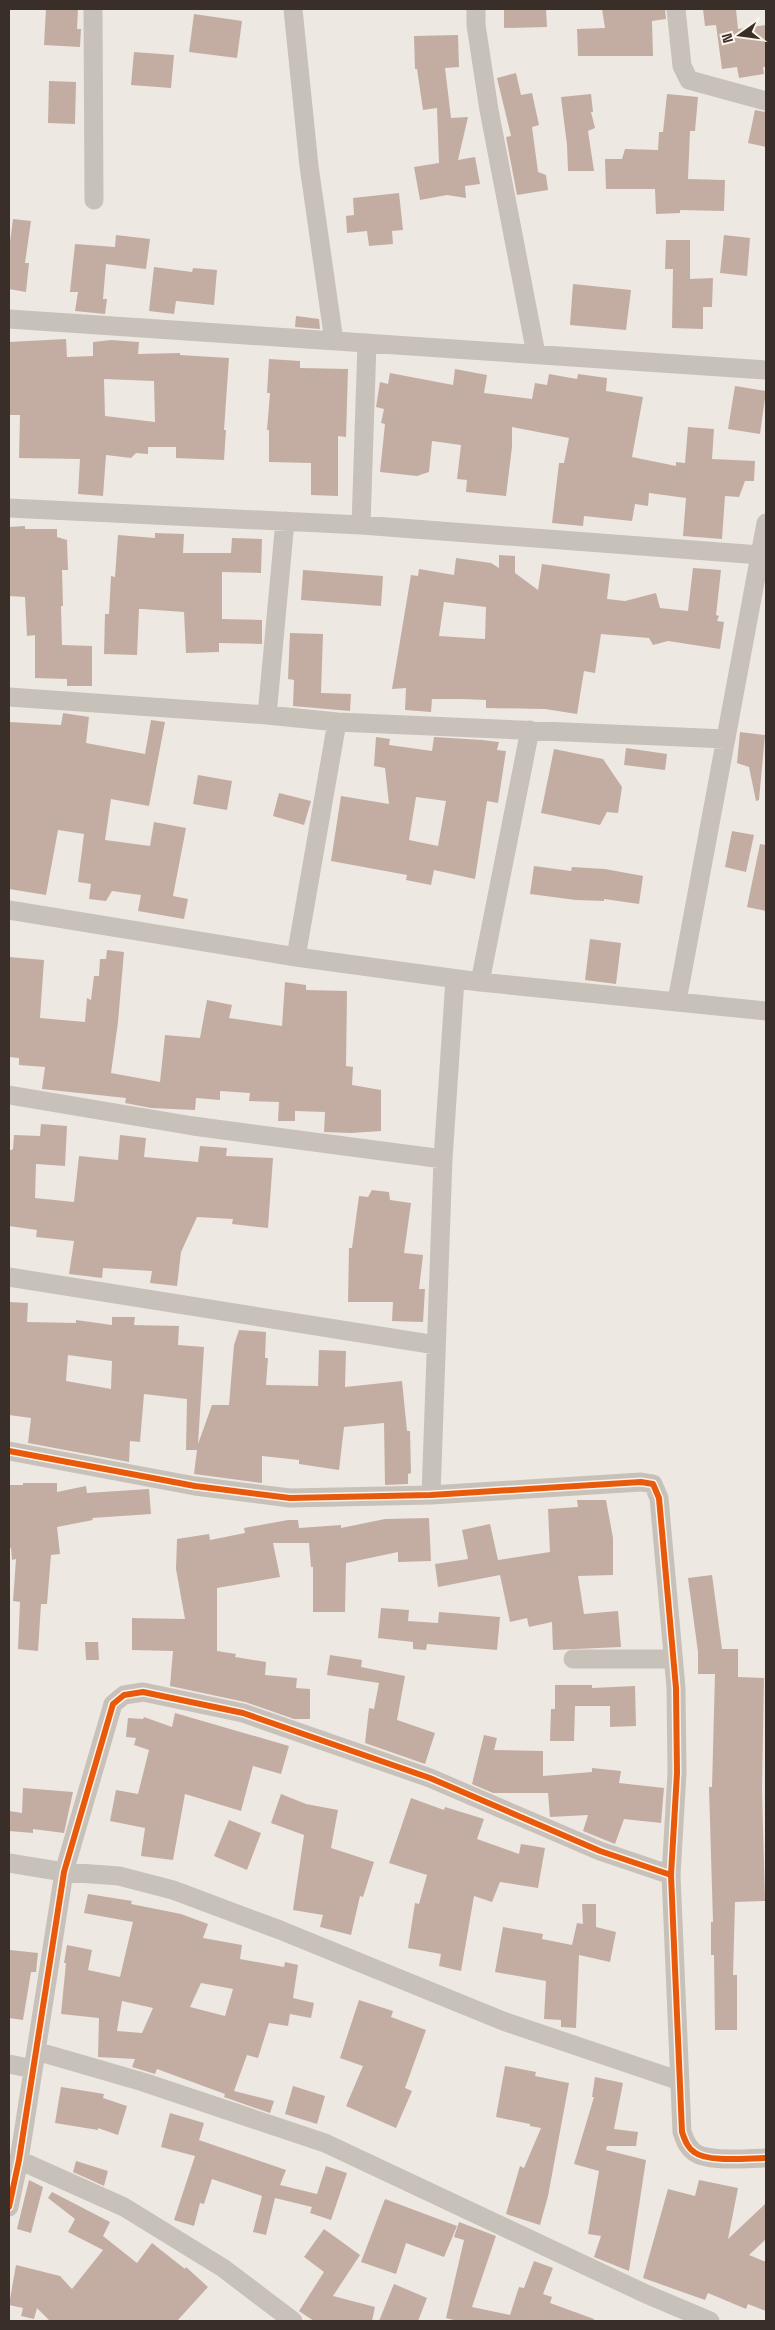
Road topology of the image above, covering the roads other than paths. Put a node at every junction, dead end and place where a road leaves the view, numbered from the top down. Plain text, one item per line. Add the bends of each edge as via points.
1 (93, 9) edge
2 (293, 9) edge
3 (476, 9) edge
4 (676, 9) edge
5 (766, 101) edge
6 (94, 200) dead end
7 (9, 319) edge
8 (334, 341) junction
9 (367, 343) junction
10 (536, 354) junction
11 (766, 370) edge
12 (9, 508) edge
13 (285, 521) junction
14 (766, 523) edge
15 (361, 525) junction
16 (760, 555) junction
17 (9, 697) edge
18 (267, 715) junction
19 (337, 722) junction
20 (530, 730) junction
21 (726, 739) junction
22 (9, 910) edge
23 (296, 957) junction
24 (455, 979) junction
25 (480, 982) junction
26 (677, 1001) junction
27 (766, 1011) edge
28 (9, 1096) edge
29 (443, 1159) junction
30 (9, 1277) edge
31 (436, 1345) junction
32 (9, 1451) edge
33 (431, 1496) junction
34 (573, 1659) dead end
35 (674, 1659) junction
36 (9, 1862) edge
37 (64, 1872) junction
38 (671, 1874) junction
39 (35, 2060) junction
40 (9, 2064) edge
41 (680, 2081) junction
42 (766, 2158) edge
43 (19, 2160) junction
44 (9, 2207) edge
45 (292, 2321) edge
46 (710, 2321) edge

1 - 6 street
2 - 8 street via 309,166
3 - 10 street via 489,110
4 - 5 street via 682,66 689,80
7 - 8 street
8 - 9 street
9 - 10 street
9 - 15 street
10 - 11 street
12 - 13 street
13 - 15 street
13 - 18 street
14 - 16 street
15 - 16 street
16 - 21 street
17 - 18 street
18 - 19 street
19 - 20 street
19 - 23 street
20 - 21 street
20 - 25 street
21 - 26 street
22 - 23 street
23 - 24 street
24 - 25 street
24 - 29 street
25 - 26 street
26 - 27 street
28 - 29 street via 193,1126
29 - 31 street
30 - 31 street
31 - 33 street
32 - 33 street via 195,1486 290,1498
33 - 35 street via 640,1482 653,1484 658,1498
34 - 35 street
35 - 38 street via 677,1773
36 - 37 street
37 - 38 street via 113,1704 124,1695 143,1692 243,1713 430,1778 600,1851
37 - 39 street
37 - 41 street via 119,1876 172,1890 280,1930 503,2021
38 - 41 street
39 - 40 street
39 - 43 street
39 - 46 street via 143,2082 325,2143
41 - 42 street via 682,2132 687,2145 696,2154 708,2158
43 - 44 street
43 - 45 street via 124,2207 223,2268

